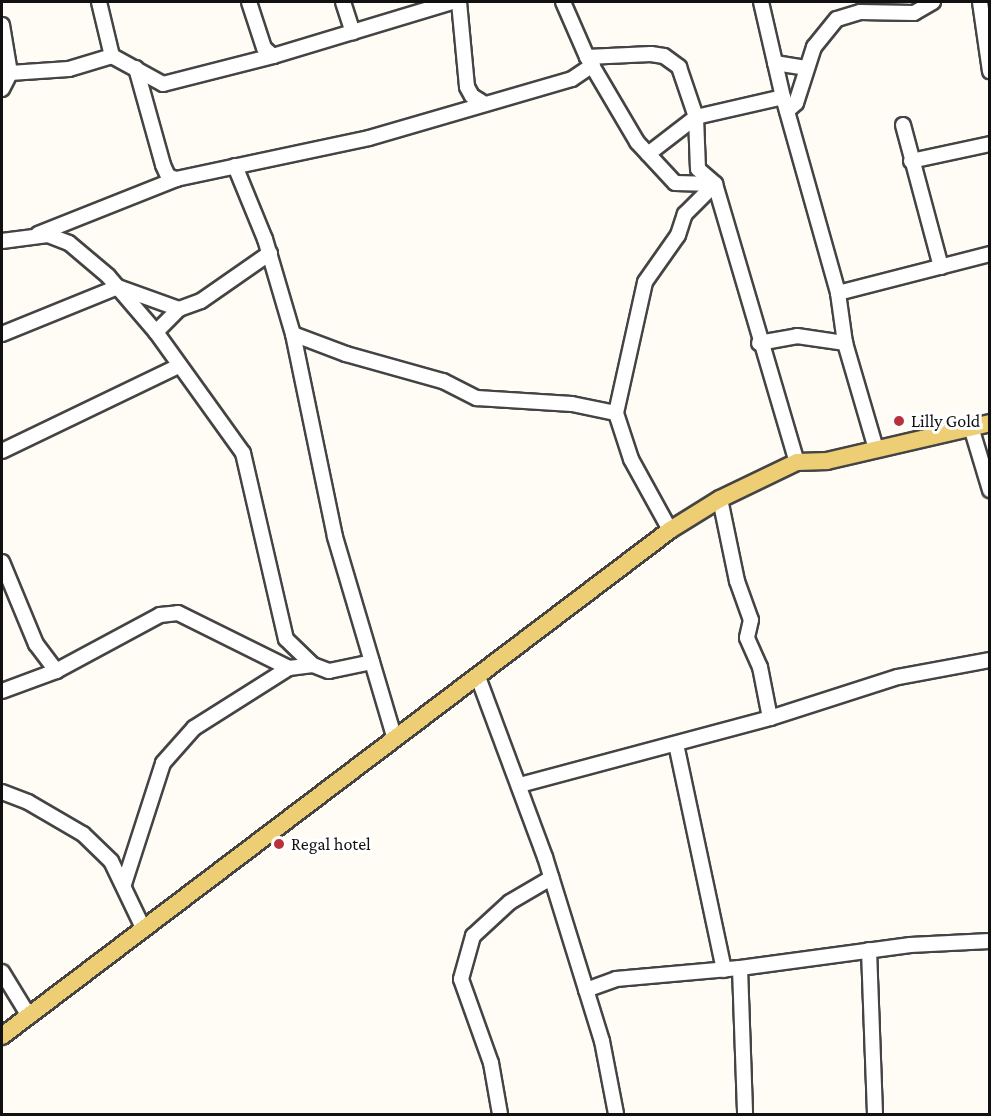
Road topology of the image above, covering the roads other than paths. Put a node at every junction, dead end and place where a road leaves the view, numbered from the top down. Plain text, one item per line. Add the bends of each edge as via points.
1 (99, 2) edge
2 (249, 2) edge
3 (342, 2) edge
4 (452, 2) edge
5 (459, 2) edge
6 (563, 2) edge
7 (761, 2) edge
8 (933, 2) edge
9 (980, 2) edge
10 (880, 7) edge
11 (2, 25) edge
12 (353, 32) junction
13 (112, 56) junction
14 (273, 56) junction
15 (590, 61) junction
16 (775, 63) junction
17 (136, 68) junction
18 (806, 68) junction
19 (990, 71) edge
20 (10, 73) junction
21 (163, 84) junction
22 (2, 89) edge
23 (783, 97) junction
24 (147, 102) junction
25 (485, 104) junction
26 (787, 111) junction
27 (696, 117) junction
28 (903, 125) dead end
29 (990, 144) edge
30 (648, 154) junction
31 (911, 160) junction
32 (235, 166) junction
33 (176, 178) junction
34 (715, 184) junction
35 (36, 235) junction
36 (2, 241) edge
37 (270, 253) junction
38 (990, 254) edge
39 (941, 267) junction
40 (118, 287) junction
41 (838, 293) junction
42 (179, 309) junction
43 (156, 332) junction
44 (2, 334) edge
45 (293, 334) junction
46 (759, 343) junction
47 (845, 343) junction
48 (178, 366) junction
49 (616, 413) junction
50 (990, 423) edge
51 (971, 427) junction
52 (876, 449) junction
53 (2, 451) edge
54 (797, 462) junction
55 (990, 490) edge
56 (720, 499) junction
57 (670, 530) junction
58 (2, 562) edge
59 (990, 660) edge
60 (372, 662) junction
61 (313, 665) junction
62 (289, 668) junction
63 (56, 672) junction
64 (478, 677) junction
65 (2, 691) edge
66 (770, 718) junction
67 (395, 739) junction
68 (676, 744) junction
69 (520, 785) junction
70 (2, 792) edge
71 (551, 878) junction
72 (124, 884) junction
73 (144, 930) junction
74 (990, 941) edge
75 (869, 950) junction
76 (740, 968) junction
77 (724, 970) junction
78 (2, 972) edge
79 (586, 990) junction
80 (29, 1016) junction
81 (2, 1036) edge
82 (500, 1114) edge
83 (616, 1114) edge
84 (745, 1114) edge
85 (875, 1114) edge

1 - 13 street
2 - 14 street via 264,48
3 - 12 street
4 - 12 street
5 - 25 street via 467,87 472,96
6 - 15 street
7 - 16 street
8 - 10 street via 914,13
9 - 19 street
10 - 18 street via 837,19 814,47
11 - 20 street
12 - 14 street
13 - 17 street
13 - 20 street via 69,69
14 - 21 street
15 - 25 street via 572,79
15 - 27 street via 664,56 679,67
15 - 30 street
16 - 18 street
16 - 23 street
17 - 21 street
17 - 24 street
18 - 26 street via 796,103
20 - 22 street
21 - 24 street
23 - 26 street
23 - 27 street
24 - 33 street via 163,165 168,176
25 - 32 street via 369,138
26 - 41 street
27 - 30 street
27 - 34 street via 698,169
28 - 31 street
29 - 31 street
30 - 34 street via 675,183
31 - 39 street
32 - 33 street
32 - 37 street
33 - 35 street
34 - 46 street
34 - 49 street via 685,214 678,235 645,282
35 - 36 street
35 - 40 street via 69,243
37 - 42 street via 201,301
37 - 45 street
38 - 39 street
39 - 41 street
40 - 42 street
40 - 43 street
40 - 44 street
41 - 47 street
42 - 43 street
43 - 48 street
45 - 49 street via 443,381 487,401 572,404
45 - 60 street via 335,537
46 - 47 street via 796,336
46 - 54 street
47 - 52 street
48 - 53 street
48 - 61 street via 243,453 286,639
49 - 57 street via 632,459
50 - 51 main road
51 - 52 main road
51 - 55 street
52 - 54 main road
54 - 56 main road
56 - 57 main road
56 - 66 street via 737,581 751,620 747,638 760,667
57 - 64 main road
58 - 63 street via 36,644
59 - 66 street via 898,677
60 - 61 street via 329,671
60 - 67 street
61 - 62 street
62 - 63 street via 178,613 160,615
62 - 72 street via 194,728 163,763
63 - 65 street
64 - 67 main road
64 - 69 street via 499,742
66 - 68 street
67 - 73 main road
68 - 69 street
68 - 77 street
69 - 71 street
70 - 72 street via 28,802 83,834 111,861
71 - 79 street
71 - 82 street via 510,902 473,936 461,980 491,1064
72 - 73 street
73 - 80 main road
74 - 75 street
75 - 76 street
75 - 85 street
76 - 77 street
76 - 84 street
77 - 79 street via 616,979
78 - 80 street
79 - 83 street via 602,1041
80 - 81 main road

